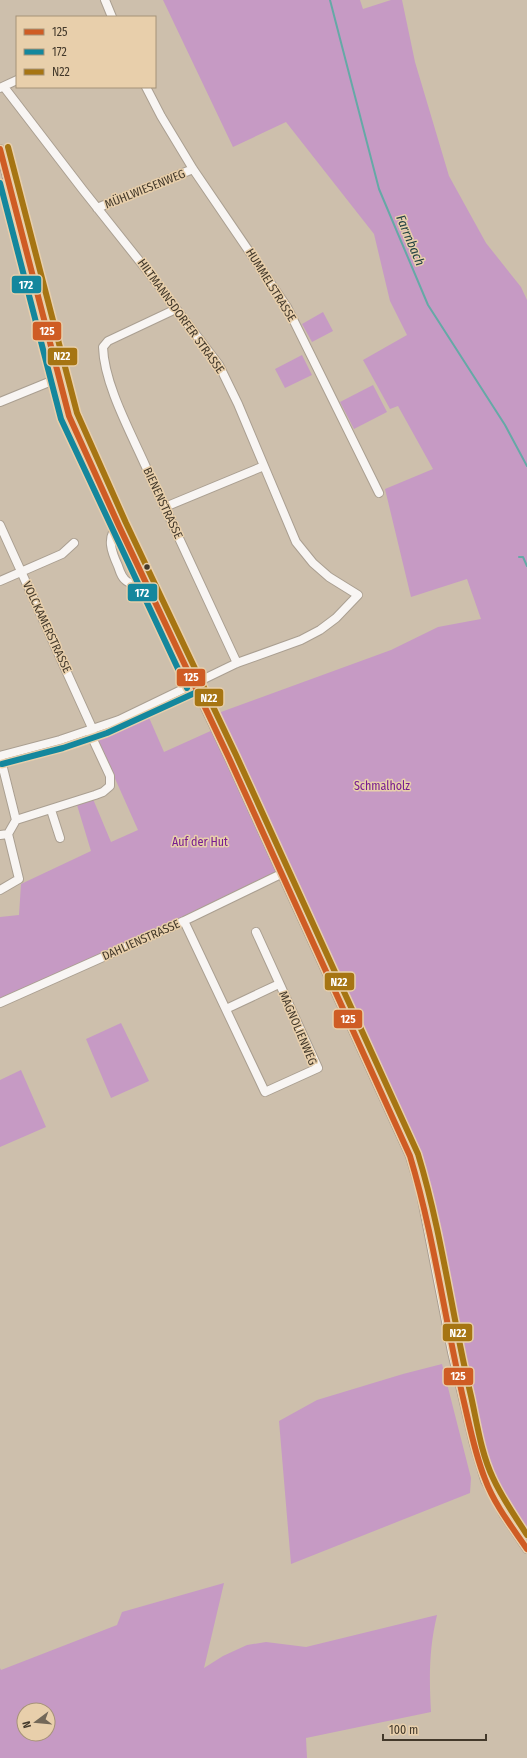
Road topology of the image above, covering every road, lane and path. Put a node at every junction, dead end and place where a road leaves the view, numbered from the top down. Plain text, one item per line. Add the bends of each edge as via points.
1 (105, 0) edge
2 (112, 16) edge
3 (16, 81) edge
4 (2, 88) edge
5 (147, 88) edge
6 (0, 149) edge
7 (193, 169) junction
8 (9, 184) junction
9 (0, 187) edge
10 (97, 208) junction
11 (176, 309) junction
12 (59, 378) junction
13 (0, 402) edge
14 (264, 466) junction
15 (379, 493) dead end
16 (165, 507) junction
17 (0, 525) edge
18 (119, 526) junction
19 (74, 543) dead end
20 (22, 572) junction
21 (0, 581) edge
22 (146, 582) junction
23 (237, 663) junction
24 (194, 684) junction
25 (91, 730) junction
26 (0, 756) edge
27 (51, 810) junction
28 (16, 820) junction
29 (4, 835) edge
30 (60, 838) dead end
31 (281, 874) junction
32 (0, 890) edge
33 (184, 921) junction
34 (256, 932) dead end
35 (279, 984) junction
36 (0, 1003) edge
37 (226, 1009) junction
38 (527, 1549) edge

1 - 2 street
3 - 4 street
4 - 10 street, HILTMANNSDORFER STRASSE
5 - 7 street, HUMMELSTRASSE
6 - 8 street
7 - 10 street, MÜHLWIESENWEG
7 - 15 street, HUMMELSTRASSE via 287,307
8 - 9 street
8 - 12 street
10 - 11 street, HILTMANNSDORFER STRASSE via 150,272
11 - 14 street, HILTMANNSDORFER STRASSE via 219,366
11 - 16 street, BIENENSTRASSE via 108,341 103,347 103,358 113,391
12 - 13 street
12 - 18 street via 69,416
14 - 16 street
14 - 23 street, HILTMANNSDORFER STRASSE via 292,534 301,548 329,577 358,595 336,618 320,630 301,640
16 - 23 street, BIENENSTRASSE
17 - 20 street, VOLCKAMERSTRASSE
18 - 22 street
18 - 22 street via 112,533 111,545 112,554 122,576 132,584
19 - 20 street via 62,554
20 - 21 street
20 - 25 street, VOLCKAMERSTRASSE
22 - 24 street
23 - 24 street
24 - 25 street via 120,720
24 - 31 street
25 - 26 street
25 - 27 street, VOLCKAMERSTRASSE via 110,776 110,786 103,792
26 - 28 street
27 - 28 street
27 - 30 street
28 - 29 street
29 - 32 street via 19,879
31 - 33 street, DAHLIENSTRASSE
31 - 38 street via 410,1156 422,1196 452,1352 484,1480
33 - 36 street, DAHLIENSTRASSE
33 - 37 street, MAGNOLIENWEG
34 - 35 street, MAGNOLIENWEG
35 - 37 street, MAGNOLIENWEG
35 - 37 street, MAGNOLIENWEG via 318,1068 265,1092

